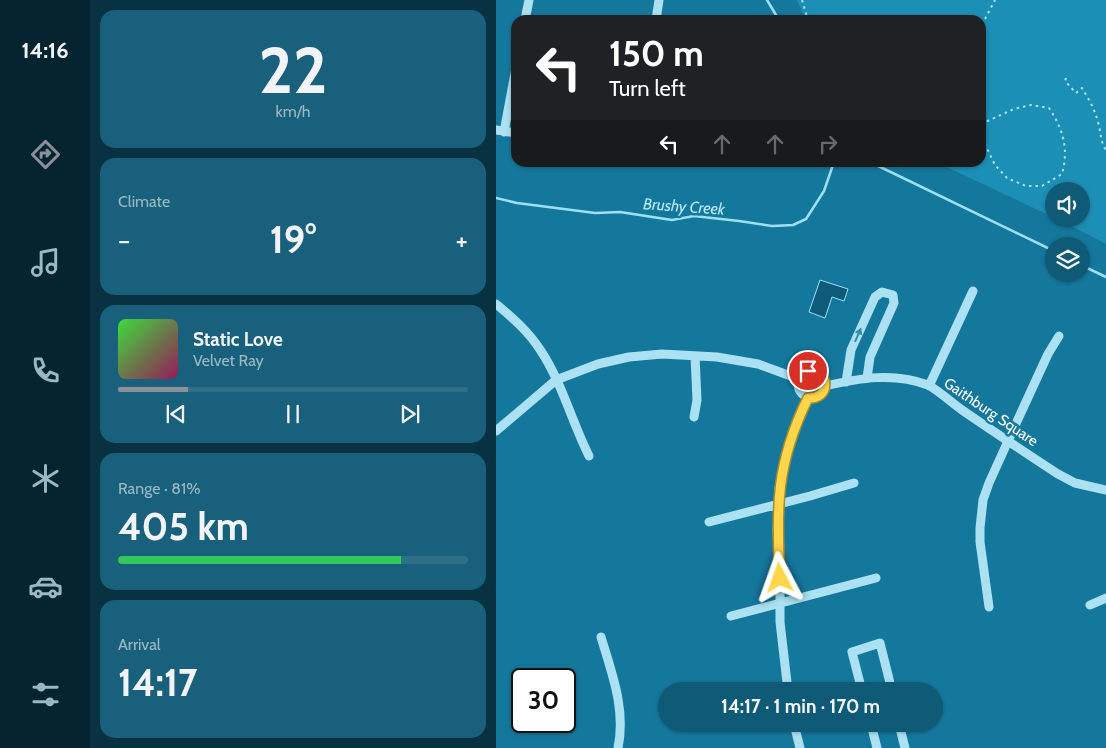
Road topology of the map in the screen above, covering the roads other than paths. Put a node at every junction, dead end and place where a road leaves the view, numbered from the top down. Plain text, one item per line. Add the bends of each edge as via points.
1 (529, 0) edge
2 (660, 0) edge
3 (526, 15) edge
4 (657, 15) edge
5 (511, 88) edge
6 (500, 131) edge
7 (973, 291) dead end
8 (496, 304) edge
9 (1059, 336) dead end
10 (695, 356) junction
11 (867, 378) junction
12 (799, 379) junction
13 (556, 380) junction
14 (846, 382) junction
15 (825, 386) junction
16 (929, 386) junction
17 (808, 398) junction
18 (694, 417) dead end
19 (496, 431) edge
20 (1008, 441) junction
21 (589, 456) dead end
22 (854, 482) dead end
23 (1106, 490) edge
24 (778, 504) junction
25 (709, 522) dead end
26 (876, 578) dead end
27 (1106, 598) edge
28 (780, 603) junction
29 (1090, 605) dead end
30 (989, 606) dead end
31 (731, 616) dead end
32 (601, 638) dead end
33 (787, 682) edge
34 (860, 682) edge
35 (890, 682) edge
36 (796, 732) edge
37 (873, 732) edge
38 (901, 732) edge
39 (618, 748) edge
40 (800, 748) edge
41 (877, 748) edge
42 (905, 748) edge

1 - 3 street
2 - 4 street
5 - 6 street
7 - 16 street
8 - 13 street via 534,340
9 - 20 street
10 - 12 street via 744,361
10 - 13 street via 629,357 598,364
10 - 18 street via 697,400
11 - 14 street, Gaithburg Square
14 -> 11 street via 851,350 875,297 882,292 887,293 893,295 894,303 870,357
11 - 16 street, Gaithburg Square via 895,378
12 - 15 street via 804,372 817,372 824,378
12 - 17 street via 799,391
13 - 19 street
13 - 21 street
14 - 15 street, Gaithburg Square
15 - 17 street via 821,394
16 - 20 street, Gaithburg Square
17 - 24 street via 784,462
20 - 23 street, Gaithburg Square via 1068,480
20 - 30 street via 989,483 981,515 980,542
22 - 24 street
24 - 25 street
24 - 28 street
26 - 28 street
27 - 29 street
28 - 31 street
28 - 33 street
32 - 39 street via 620,704
34 - 35 street via 852,652 880,643
36 - 40 street
37 - 41 street
38 - 42 street

